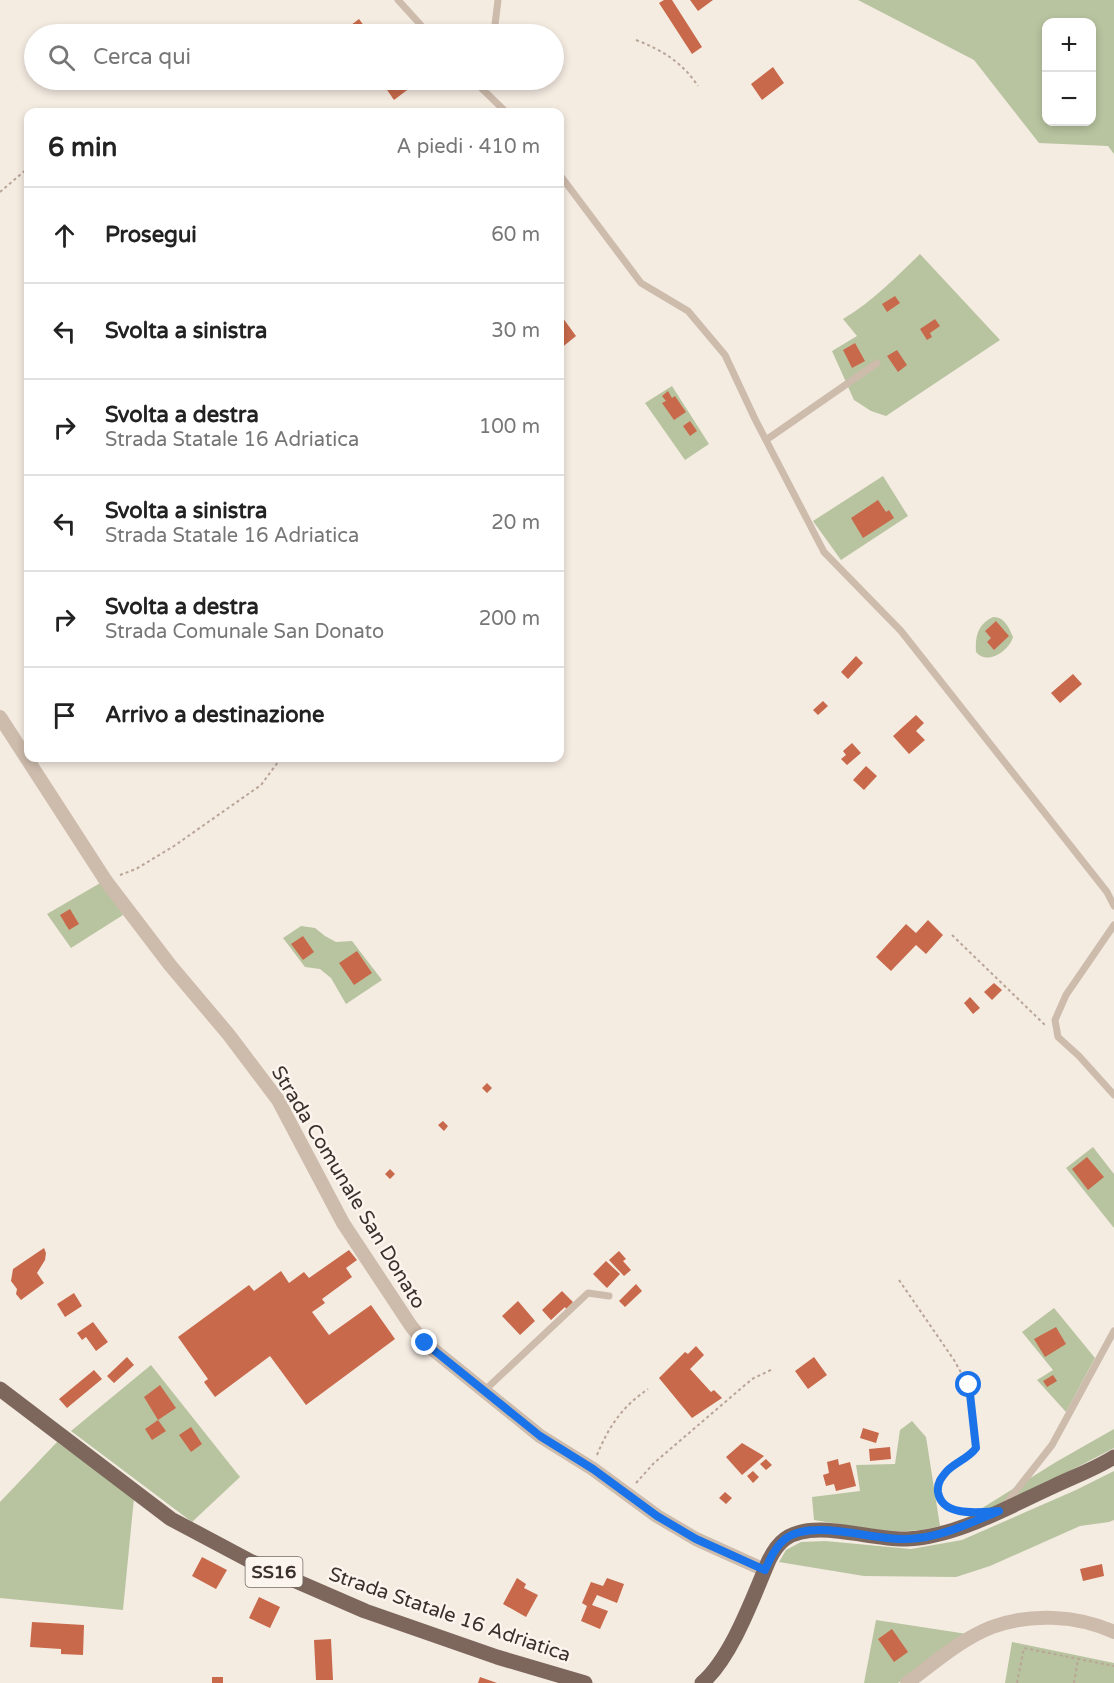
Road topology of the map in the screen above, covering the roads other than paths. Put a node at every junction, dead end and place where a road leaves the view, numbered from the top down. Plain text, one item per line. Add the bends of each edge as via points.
1 (398, 0) edge
2 (498, 0) edge
3 (420, 24) edge
4 (495, 24) edge
5 (483, 90) edge
6 (502, 108) edge
7 (564, 180) edge
8 (877, 363) dead end
9 (766, 440) junction
10 (0, 717) edge
11 (24, 754) edge
12 (29, 762) edge
13 (1114, 906) edge
14 (1114, 925) edge
15 (1114, 1095) edge
16 (609, 1296) dead end
17 (1114, 1331) edge
18 (0, 1389) edge
19 (484, 1391) junction
20 (1114, 1457) edge
21 (999, 1511) junction
22 (765, 1570) junction
23 (1114, 1632) edge
24 (585, 1683) edge
25 (702, 1683) edge
26 (907, 1683) edge

1 - 3 lane
2 - 4 lane
5 - 6 lane
7 - 9 lane via 641,283 688,311 725,355
8 - 9 lane
9 - 13 lane via 824,552 901,631 1107,892
10 - 11 street, Strada Comunale San Donato
12 - 19 street, Strada Comunale San Donato via 106,881 278,1100 343,1223 411,1326 425,1343
14 - 15 lane via 1066,995 1055,1020 1058,1037
16 - 19 lane via 588,1293
17 - 21 lane via 1052,1445
18 - 24 main road, Strada Statale 16 Adriatica / SS16 via 171,1519 252,1562 365,1611
19 - 22 street, Strada Comunale San Donato via 540,1436 657,1516 696,1539
20 - 21 main road
21 - 22 main road via 934,1536 906,1539 828,1530 797,1533 775,1549
22 - 25 main road via 721,1661
23 - 26 street via 1064,1618 1014,1622 965,1641

